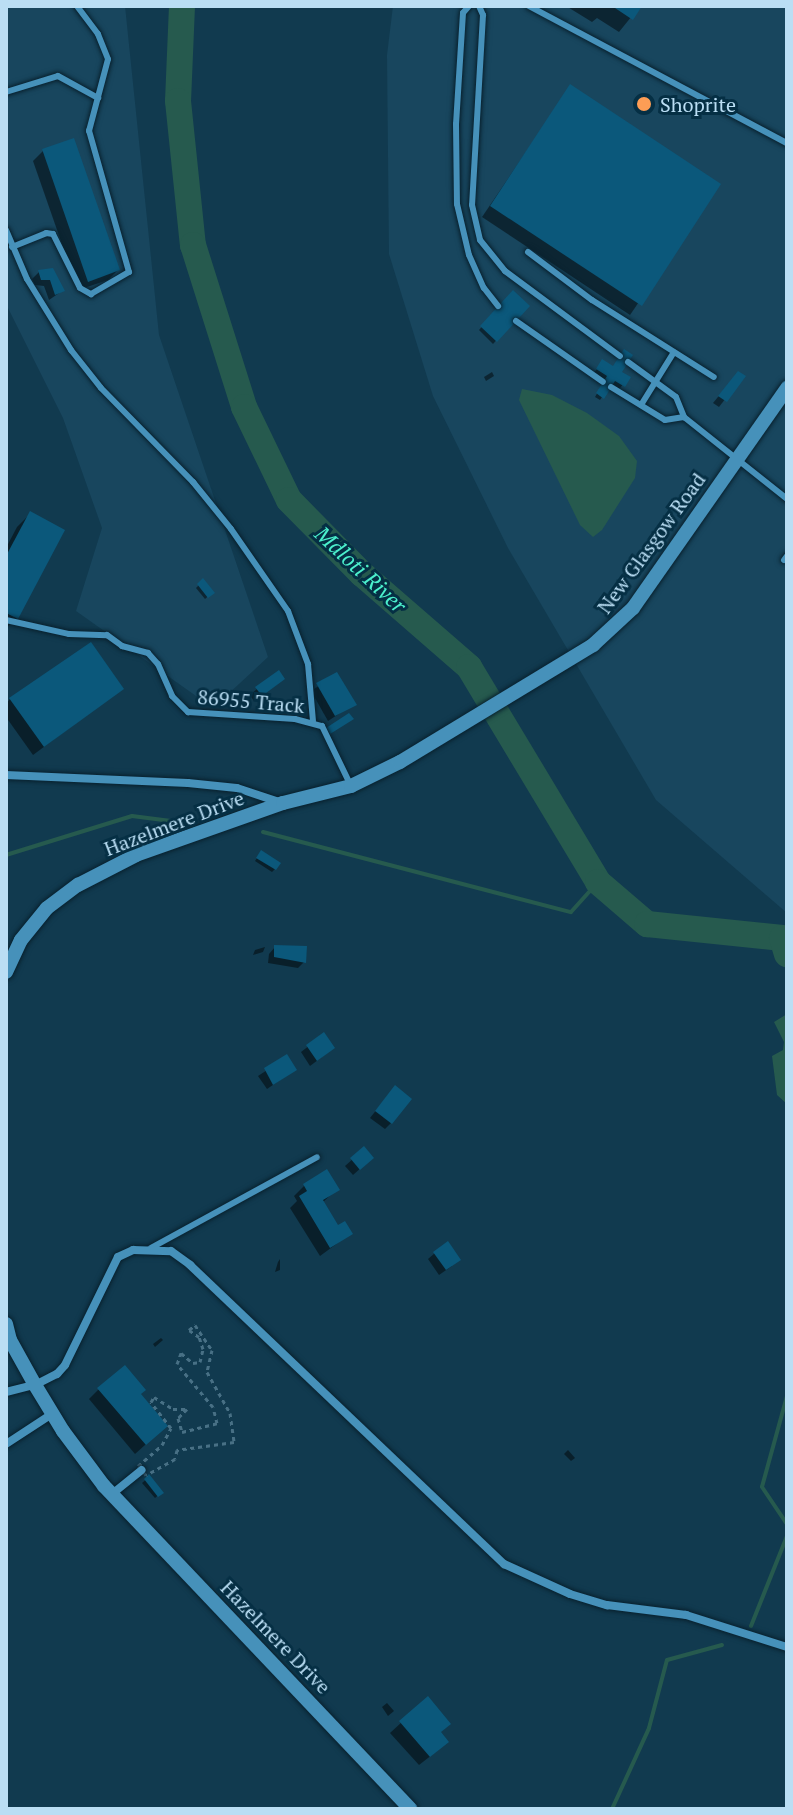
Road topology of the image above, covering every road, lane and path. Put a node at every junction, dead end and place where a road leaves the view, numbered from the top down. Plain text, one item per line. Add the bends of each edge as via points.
1 (77, 6) edge
2 (469, 6) edge
3 (479, 6) edge
4 (529, 6) edge
5 (6, 92) edge
6 (98, 98) junction
7 (787, 143) edge
8 (6, 230) edge
9 (12, 247) junction
10 (528, 252) dead end
11 (498, 306) dead end
12 (516, 321) dead end
13 (674, 352) junction
14 (620, 356) dead end
15 (628, 362) dead end
16 (714, 377) dead end
17 (656, 381) junction
18 (603, 382) dead end
19 (611, 387) dead end
20 (787, 388) edge
21 (641, 405) junction
22 (684, 417) junction
23 (737, 459) junction
24 (787, 499) edge
25 (6, 620) edge
26 (313, 721) junction
27 (6, 775) edge
28 (351, 786) junction
29 (283, 803) junction
30 (6, 972) edge
31 (317, 1157) dead end
32 (151, 1248) junction
33 (6, 1324) edge
34 (35, 1385) junction
35 (6, 1392) edge
36 (52, 1414) junction
37 (6, 1444) edge
38 (142, 1470) junction
39 (112, 1494) junction
40 (787, 1647) edge
41 (410, 1809) edge

1 - 6 lane via 106,51 107,72
2 - 11 lane via 463,13 456,124 457,204 469,255
3 - 14 lane via 483,15 472,205 480,240 505,271
4 - 7 lane
5 - 6 lane via 56,75
6 - 9 lane via 91,144 130,267 128,275 91,294 80,288 53,234
8 - 9 lane
9 - 26 lane via 71,350 193,482 288,611 308,664
10 - 13 lane
12 - 18 lane
13 - 16 lane
13 - 17 lane
15 - 17 lane
17 - 21 lane
17 - 22 lane via 676,397
19 - 21 lane
20 - 23 street, New Glasgow Road
21 - 22 lane via 665,420
22 - 23 lane
23 - 24 lane
23 - 28 street, New Glasgow Road via 633,608 593,645
25 - 26 lane, 86955 Track via 56,632 107,635 122,646 148,653 172,696 188,712
26 - 28 lane, 86955 Track via 330,736
27 - 29 street via 200,784 237,788
28 - 29 street, Hazelmere Drive
29 - 30 street, Hazelmere Drive via 136,855 78,885 47,908 21,940
31 - 32 lane
32 - 34 street via 118,1257 71,1355 57,1374
32 - 40 street via 171,1251 190,1265 504,1564 607,1605 686,1615
33 - 34 street, Hazelmere Drive
34 - 35 street
34 - 36 street, Hazelmere Drive
36 - 37 street
36 - 39 street, Hazelmere Drive
38 - 38 path via 146,1475 175,1459 177,1450 234,1442 230,1413 207,1372 212,1350 195,1325 189,1330 199,1337 200,1362 181,1353 177,1364 213,1407 217,1423 182,1432 178,1418 187,1409 173,1409 154,1397 151,1402 171,1428 162,1445 138,1466
38 - 39 street
39 - 41 street, Hazelmere Drive

